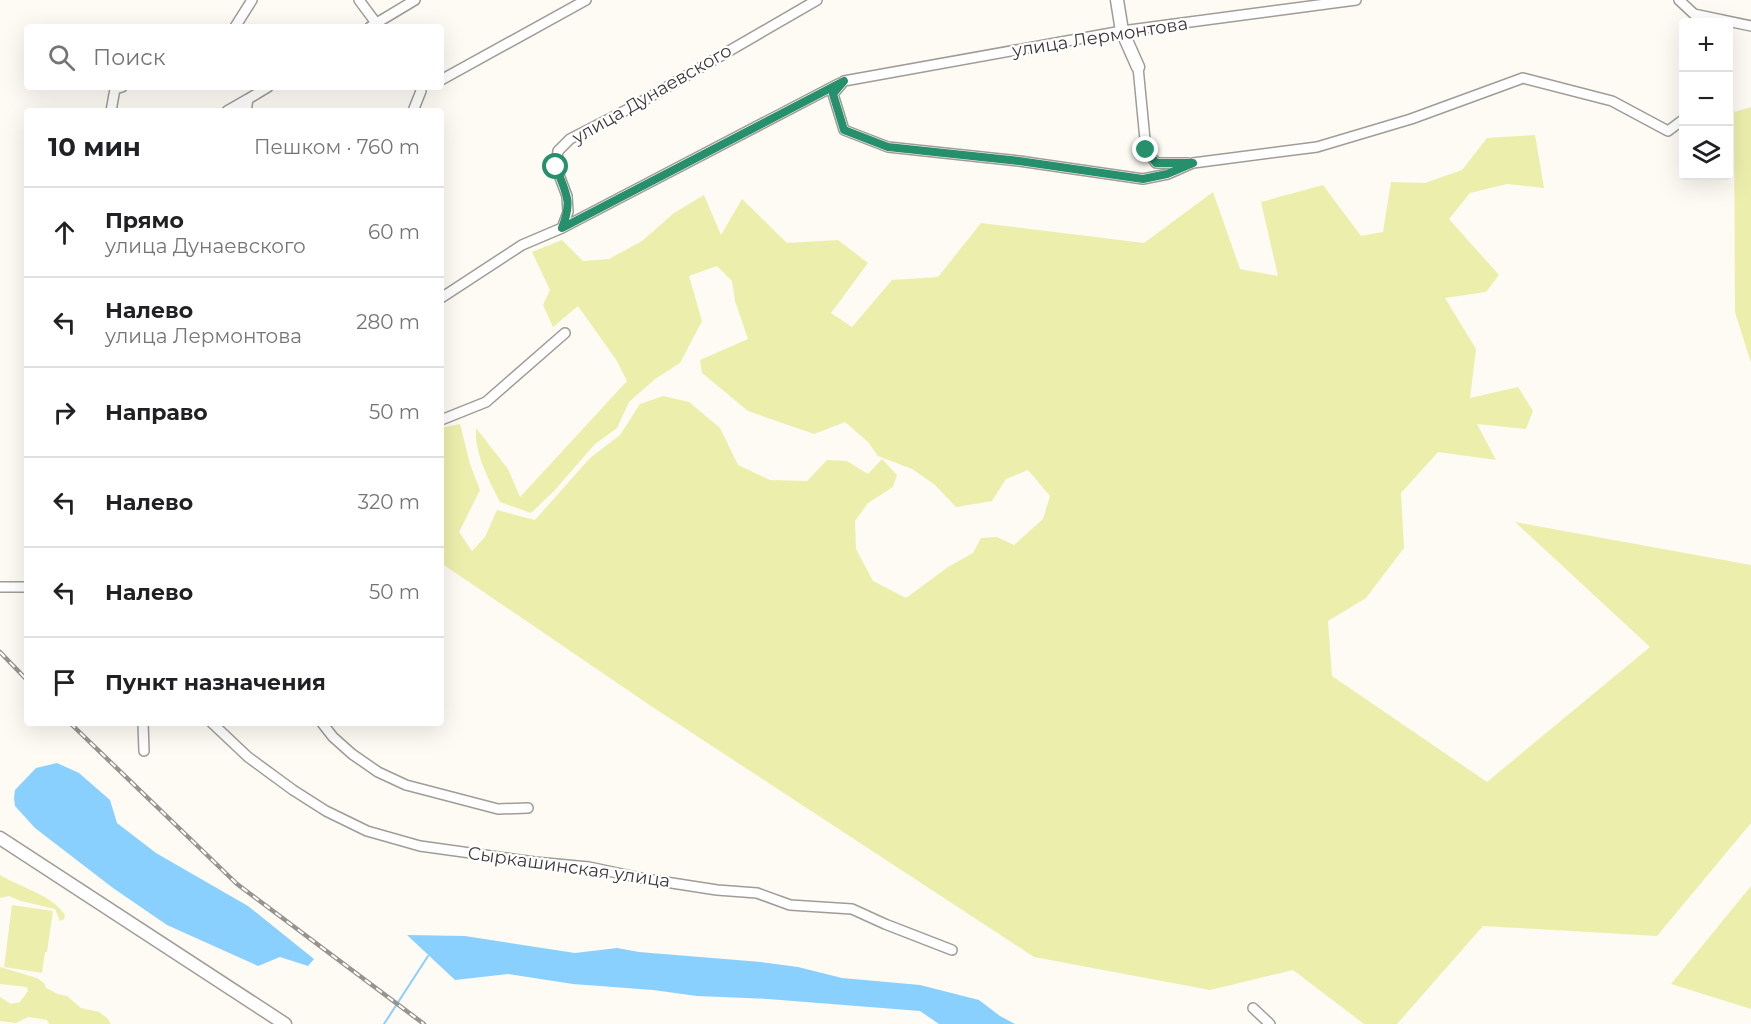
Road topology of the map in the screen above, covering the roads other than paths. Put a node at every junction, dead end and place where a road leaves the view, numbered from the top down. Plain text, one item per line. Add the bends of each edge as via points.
1 (252, 0) edge
2 (359, 0) edge
3 (415, 0) edge
4 (586, 0) edge
5 (817, 0) edge
6 (1117, 0) edge
7 (1356, 0) edge
8 (1679, 0) edge
9 (1694, 18) edge
10 (1733, 23) edge
11 (237, 24) edge
12 (374, 24) edge
13 (378, 24) edge
14 (1751, 26) edge
15 (1122, 31) junction
16 (1138, 67) joint
17 (444, 78) edge
18 (844, 81) junction
19 (115, 90) edge
20 (263, 90) edge
21 (421, 90) edge
22 (248, 99) junction
23 (112, 108) edge
24 (232, 108) edge
25 (246, 108) edge
26 (414, 108) edge
27 (1679, 122) edge
28 (1193, 163) junction
29 (562, 228) junction
30 (444, 296) edge
31 (565, 333) dead end
32 (444, 419) edge
33 (0, 587) edge
34 (24, 587) edge
35 (142, 726) edge
36 (215, 726) edge
37 (324, 726) edge
38 (144, 751) dead end
39 (528, 808) dead end
40 (0, 838) edge
41 (952, 950) dead end
42 (1253, 1008) dead end
43 (285, 1024) edge
44 (1270, 1024) edge

1 - 11 street
2 - 12 street
3 - 13 street
4 - 17 street
5 - 29 street, улица Дунаевского via 570,139 558,151 556,167 567,196 568,212
6 - 15 street
7 - 15 street, улица Лермонтова
8 - 9 street
10 - 14 street
15 - 16 street
15 - 18 street, улица Лермонтова
16 - 28 street via 1146,150 1156,163
18 - 28 street via 833,94 844,130 888,147 1143,179
18 - 29 street, улица Лермонтова
19 - 23 street
20 - 22 street
21 - 26 street
22 - 24 street
22 - 25 street
27 - 28 street via 1668,131 1611,101 1523,78 1317,147
29 - 30 street, улица Лермонтова via 522,245
31 - 32 street via 486,402
33 - 34 street
35 - 38 street
36 - 41 street, Сыркашинская улица via 248,757 293,790 367,831 420,846 757,893 790,905 852,909
37 - 39 street via 352,754 406,785 498,809
40 - 43 street
42 - 44 street

